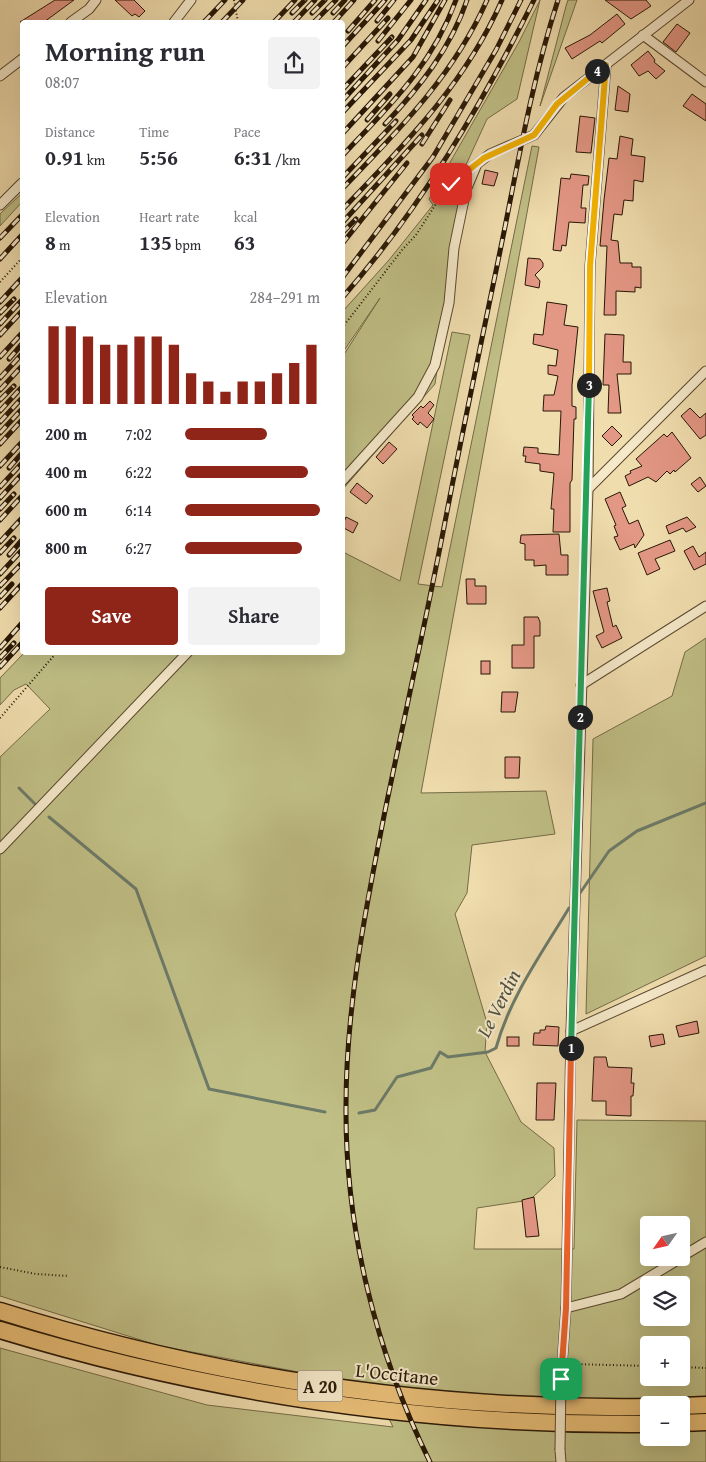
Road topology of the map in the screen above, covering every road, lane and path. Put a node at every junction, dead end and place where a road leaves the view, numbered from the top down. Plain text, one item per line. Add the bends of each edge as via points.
1 (96, 0) edge
2 (191, 0) edge
3 (234, 0) edge
4 (689, 0) edge
5 (74, 20) edge
6 (176, 20) edge
7 (238, 20) edge
8 (644, 36) junction
9 (20, 61) edge
10 (606, 65) junction
11 (0, 76) edge
12 (706, 82) edge
13 (477, 164) junction
14 (20, 185) edge
15 (0, 205) edge
16 (20, 260) edge
17 (0, 282) edge
18 (345, 324) edge
19 (706, 371) edge
20 (345, 478) edge
21 (588, 489) junction
22 (706, 606) edge
23 (54, 655) edge
24 (185, 655) edge
25 (581, 685) junction
26 (0, 718) edge
27 (0, 849) edge
28 (706, 970) edge
29 (571, 1031) junction
30 (706, 1242) edge
31 (690, 1252) edge
32 (666, 1266) edge
33 (0, 1267) edge
34 (69, 1276) dead end
35 (566, 1308) junction
36 (0, 1311) edge
37 (0, 1330) edge
38 (562, 1364) junction
39 (640, 1366) edge
40 (690, 1367) edge
41 (706, 1368) edge
42 (706, 1405) edge
43 (690, 1406) edge
44 (640, 1407) edge
45 (706, 1422) edge
46 (690, 1423) edge
47 (640, 1424) edge
48 (561, 1462) edge

1 - 5 street
2 - 6 street
3 - 7 path
4 - 8 street
8 - 10 street
8 - 12 street
9 - 11 street
10 - 13 street via 557,104 534,135 490,154
10 - 21 street via 590,266
13 - 18 path via 451,184 416,235
13 - 20 street via 466,190 454,248 449,303 435,365 418,397
14 - 15 street
16 - 17 path
19 - 21 street
21 - 25 street
22 - 25 street
23 - 26 path
24 - 27 street
25 - 29 street
28 - 29 street
29 - 35 street
30 - 31 street
32 - 35 street via 621,1294
33 - 34 path
35 - 38 street
36 - 44 highway, L'Occitane / A 20 via 143,1351 322,1386 421,1398 532,1405
37 - 47 highway, L'Occitane / A 20 via 150,1370 221,1386 319,1402 422,1415 524,1422
38 - 39 path
38 - 48 street, bridge
40 - 41 path
42 - 43 highway
45 - 46 highway

